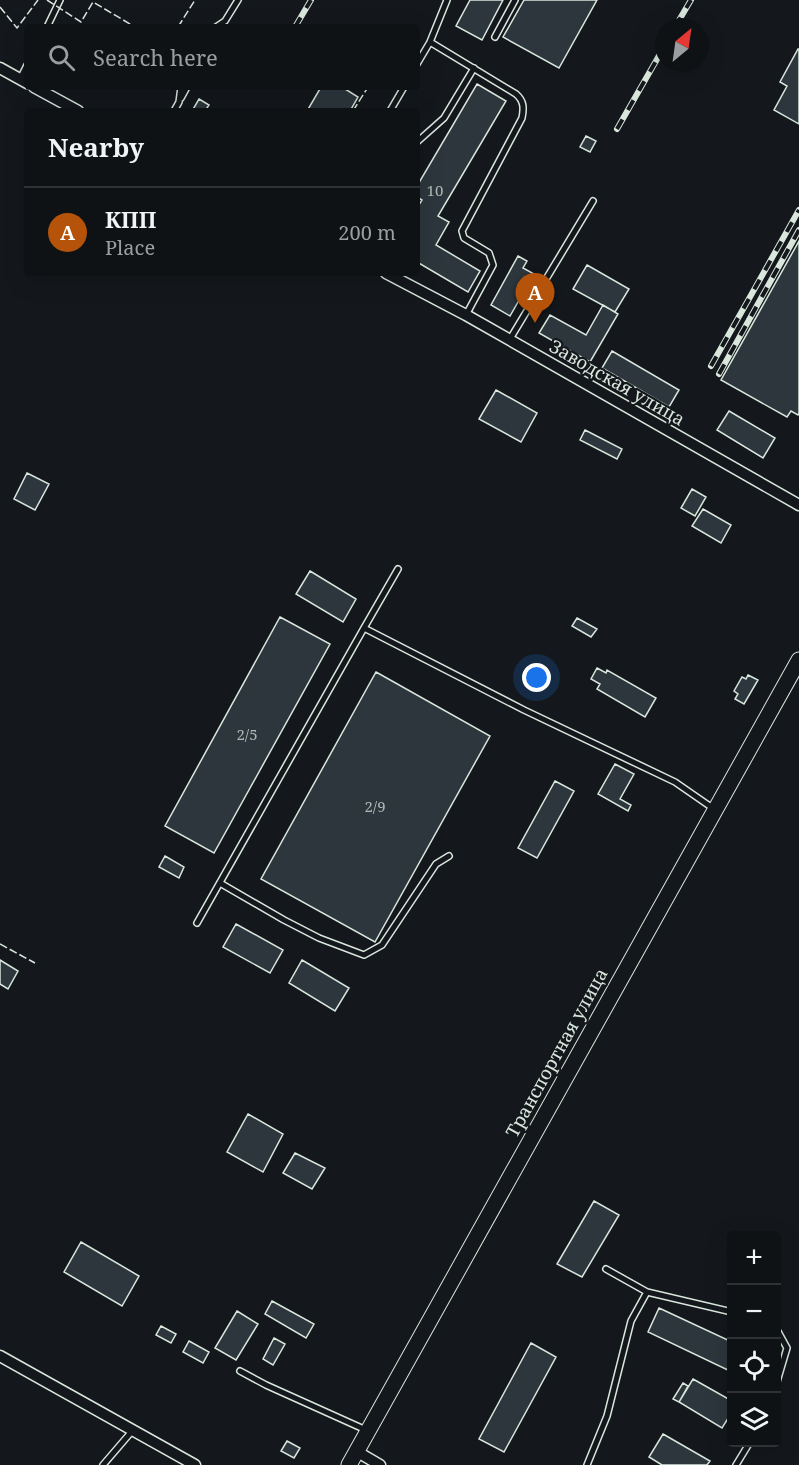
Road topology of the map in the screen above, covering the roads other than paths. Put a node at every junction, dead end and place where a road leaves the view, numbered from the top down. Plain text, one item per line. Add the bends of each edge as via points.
1 (60, 0) edge
2 (238, 0) edge
3 (447, 0) edge
4 (515, 0) edge
5 (225, 21) junction
6 (48, 24) edge
7 (220, 24) edge
8 (224, 24) edge
9 (495, 37) dead end
10 (430, 42) junction
11 (420, 59) edge
12 (0, 68) edge
13 (474, 68) junction
14 (24, 81) edge
15 (40, 90) edge
16 (181, 90) edge
17 (185, 90) edge
18 (402, 90) edge
19 (179, 102) junction
20 (72, 108) edge
21 (176, 108) edge
22 (392, 108) edge
23 (420, 139) edge
24 (593, 201) dead end
25 (392, 276) edge
26 (465, 315) junction
27 (509, 340) junction
28 (799, 505) edge
29 (398, 569) dead end
30 (364, 628) junction
31 (799, 660) edge
32 (715, 810) junction
33 (449, 856) dead end
34 (220, 883) junction
35 (197, 923) dead end
36 (606, 1269) dead end
37 (647, 1292) junction
38 (727, 1311) edge
39 (781, 1336) edge
40 (0, 1356) edge
41 (781, 1370) edge
42 (240, 1371) dead end
43 (133, 1430) junction
44 (368, 1431) junction
45 (747, 1447) edge
46 (352, 1458) edge
47 (103, 1465) edge
48 (195, 1465) edge
49 (380, 1465) edge
50 (586, 1465) edge
51 (736, 1465) edge

1 - 6 lane
2 - 5 lane
3 - 10 lane
4 - 9 lane
5 - 7 lane
5 - 8 lane
10 - 11 lane
10 - 13 lane
12 - 14 street
13 - 23 lane via 444,118
13 - 26 lane via 516,94 523,113 462,231 464,238 489,253 493,264
15 - 20 street
16 - 19 lane
17 - 19 lane
18 - 22 lane
19 - 21 lane
24 - 27 lane
25 - 26 street, Заводская улица
26 - 27 street, Заводская улица
27 - 28 street, Заводская улица
29 - 30 lane
30 - 32 lane via 675,782
30 - 34 lane
31 - 32 street, Транспортная улица
32 - 44 street, Транспортная улица
33 - 34 lane via 436,864 382,945 364,955 320,938
34 - 35 lane
36 - 37 lane
37 - 38 lane
37 - 50 lane via 631,1321 607,1416
39 - 41 lane via 787,1348
40 - 43 street
42 - 44 lane
43 - 47 lane
43 - 48 street
44 - 46 street, Транспортная улица
45 - 51 lane
46 - 49 street

